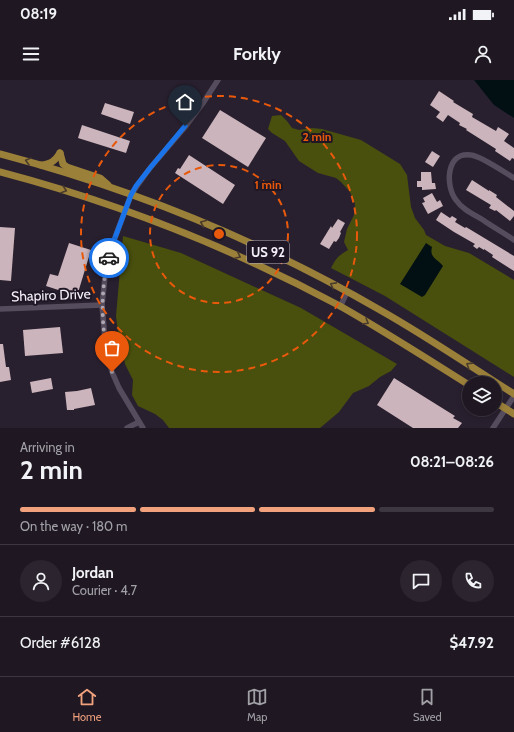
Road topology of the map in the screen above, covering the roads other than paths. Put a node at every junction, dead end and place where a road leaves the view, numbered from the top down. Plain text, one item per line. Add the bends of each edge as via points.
1 (218, 80) edge
2 (0, 154) edge
3 (41, 165) junction
4 (0, 172) edge
5 (514, 178) edge
6 (113, 188) junction
7 (131, 195) junction
8 (126, 210) junction
9 (514, 240) edge
10 (347, 292) junction
11 (102, 305) junction
12 (340, 306) junction
13 (0, 309) edge
14 (462, 381) edge
15 (514, 395) edge
16 (502, 406) edge
17 (506, 408) junction
18 (514, 414) edge
19 (139, 422) junction
20 (127, 428) edge
21 (143, 428) edge
22 (494, 428) edge

1 - 7 street via 189,122
3 -> 2 main road, US 92
3 - 6 main road, US 92
3 - 6 main road via 56,160 60,153 66,167 100,178
4 -> 8 main road, US 92
5 - 9 street via 472,154 463,155 453,162 449,186 463,208
6 - 7 main road, US 92
7 - 8 street
10 -> 7 main road, US 92 via 243,240
8 - 11 street via 113,243
8 -> 12 main road, US 92 via 230,252
10 - 12 street
15 -> 10 main road, US 92 via 404,324
11 - 13 street, Shapiro Drive
11 - 19 street via 105,340 112,372
12 -> 14 main road, US 92
15 - 17 street
16 - 17 main road
17 - 18 main road
17 - 22 street
19 - 20 street
19 - 21 street

